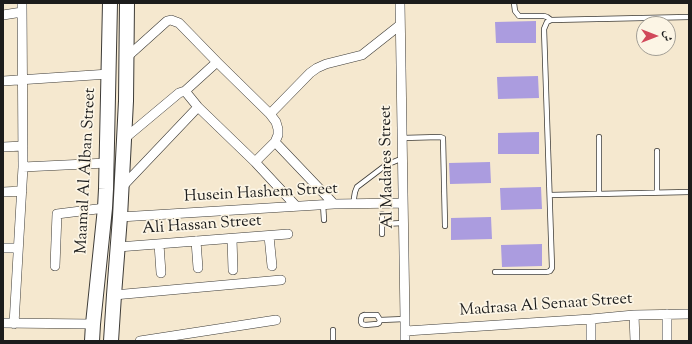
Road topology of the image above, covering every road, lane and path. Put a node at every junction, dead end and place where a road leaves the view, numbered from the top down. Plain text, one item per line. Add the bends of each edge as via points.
1 (110, 3) edge
2 (118, 3) edge
3 (127, 3) edge
4 (400, 3) edge
5 (514, 3) edge
6 (22, 8) edge
7 (3, 15) edge
8 (689, 18) edge
9 (551, 20) junction
10 (400, 25) junction
11 (127, 57) junction
12 (217, 62) junction
13 (109, 74) junction
14 (22, 80) junction
15 (3, 81) edge
16 (185, 91) junction
17 (198, 107) junction
18 (270, 114) junction
19 (599, 137) dead end
20 (402, 138) junction
21 (124, 139) junction
22 (275, 142) junction
23 (23, 146) junction
24 (3, 147) edge
25 (657, 151) dead end
26 (403, 158) junction
27 (255, 162) junction
28 (107, 163) junction
29 (23, 167) junction
30 (122, 187) junction
31 (22, 191) junction
32 (3, 192) edge
33 (657, 192) junction
34 (689, 192) edge
35 (599, 194) junction
36 (550, 195) junction
37 (403, 203) junction
38 (323, 204) junction
39 (334, 204) junction
40 (354, 204) junction
41 (296, 206) junction
42 (105, 208) junction
43 (382, 214) dead end
44 (120, 217) junction
45 (324, 220) dead end
46 (404, 223) junction
47 (382, 224) junction
48 (445, 226) dead end
49 (288, 234) dead end
50 (382, 234) dead end
51 (269, 236) junction
52 (232, 238) junction
53 (196, 241) junction
54 (159, 244) junction
55 (118, 247) junction
56 (3, 248) edge
57 (18, 248) junction
58 (55, 266) dead end
59 (272, 266) dead end
60 (198, 268) dead end
61 (233, 270) dead end
62 (495, 272) dead end
63 (161, 273) dead end
64 (281, 280) dead end
65 (114, 295) junction
66 (666, 314) junction
67 (689, 314) edge
68 (634, 315) junction
69 (405, 319) junction
70 (591, 319) junction
71 (276, 320) dead end
72 (380, 320) dead end
73 (3, 323) edge
74 (14, 324) junction
75 (93, 324) junction
76 (332, 330) dead end
77 (406, 331) junction
78 (92, 341) edge
79 (100, 341) edge
80 (111, 341) edge
81 (140, 341) edge
82 (333, 341) edge
83 (405, 341) edge
84 (591, 341) edge
85 (635, 341) edge
86 (667, 341) edge

1 - 13 main road, Maamal Al Alban Street
2 - 79 main road via 118,64 110,224
3 - 11 main road
4 - 10 street, Al Madares Street
5 - 9 lane via 519,16 544,16
6 - 7 street
6 - 14 street
8 - 9 lane
9 - 36 lane via 544,29
10 - 18 street via 362,55 317,68
10 - 20 street, Al Madares Street
11 - 12 street via 171,20 179,23
11 - 21 main road
12 - 16 street
12 - 18 street
13 - 14 street
13 - 28 main road, Maamal Al Alban Street
14 - 15 street
14 - 23 street
16 - 17 street
16 - 21 street via 179,93
17 - 27 street
17 - 30 street
18 - 22 street via 278,129
19 - 35 lane
20 - 26 street, Al Madares Street
20 - 48 lane via 443,138
21 - 30 main road
22 - 27 street
22 - 39 street
23 - 24 street
23 - 29 street
25 - 33 lane
26 - 37 street, Al Madares Street
26 - 40 lane via 386,165 357,187
27 - 41 street
28 - 29 street
28 - 42 main road, Maamal Al Alban Street
29 - 31 street
30 - 44 main road
31 - 32 street
31 - 57 street
33 - 34 lane
33 - 35 lane
35 - 36 lane
36 - 62 lane via 550,271
37 - 40 street, Husein Hashem Street
37 - 46 street, Al Madares Street
38 - 39 street, Husein Hashem Street
38 - 41 street, Husein Hashem Street
38 - 45 lane
39 - 40 street, Husein Hashem Street
41 - 44 street, Husein Hashem Street
42 - 58 street via 56,215
42 - 75 main road, Maamal Al Alban Street
43 - 47 lane
44 - 55 main road
46 - 47 lane
46 - 69 street, Al Madares Street
47 - 50 lane
49 - 51 street, Ali Hassan Street
51 - 52 street, Ali Hassan Street
51 - 59 street
52 - 53 street, Ali Hassan Street
52 - 61 street
53 - 54 street, Ali Hassan Street
53 - 60 street
54 - 55 street, Ali Hassan Street
54 - 63 street
55 - 65 main road
56 - 57 street
57 - 74 street
64 - 65 street
65 - 80 main road
66 - 67 street, Madrasa Al Senaat Street
66 - 68 street, Madrasa Al Senaat Street
66 - 86 street
68 - 70 street, Madrasa Al Senaat Street
68 - 85 street
69 - 72 lane
69 - 77 street, Al Madares Street
70 - 77 street, Madrasa Al Senaat Street
70 - 84 street
71 - 81 street
73 - 74 street
74 - 75 street
75 - 78 main road, Maamal Al Alban Street
76 - 82 lane
77 - 83 street, Al Madares Street

